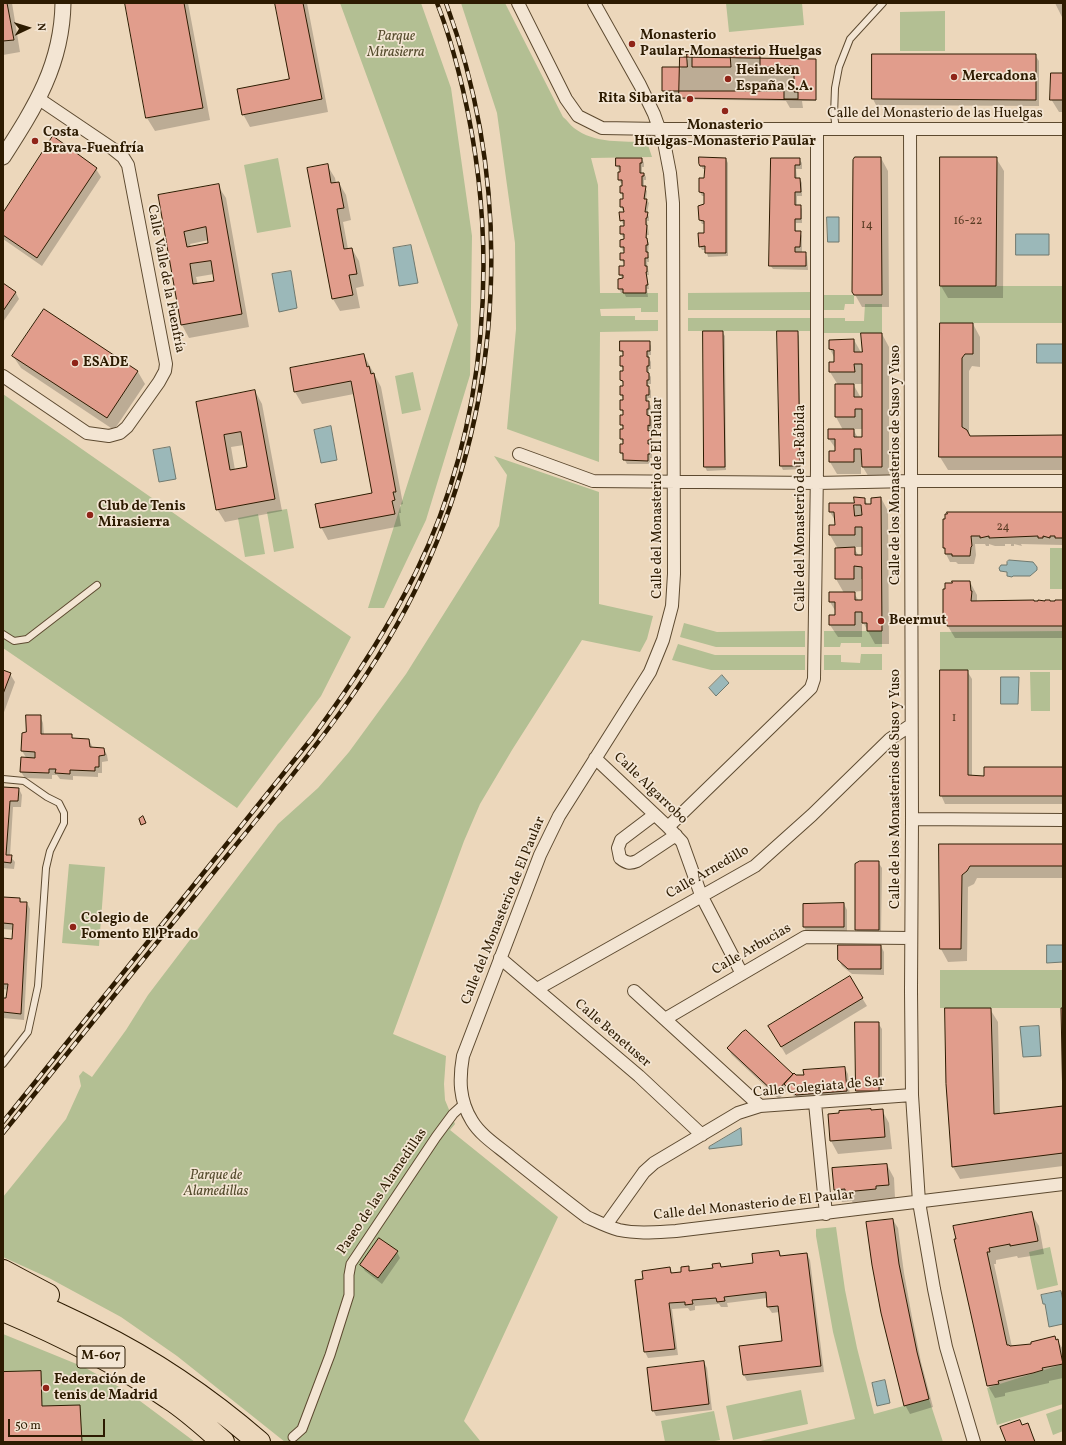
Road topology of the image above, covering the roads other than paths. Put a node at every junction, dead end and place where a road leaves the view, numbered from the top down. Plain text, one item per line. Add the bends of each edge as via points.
1 (64, 3) edge
2 (518, 3) edge
3 (594, 3) edge
4 (883, 3) edge
5 (39, 99) junction
6 (660, 129) junction
7 (817, 129) junction
8 (836, 129) junction
9 (910, 129) junction
10 (1063, 129) edge
11 (3, 157) edge
12 (3, 376) edge
13 (520, 454) dead end
14 (911, 482) junction
15 (1063, 482) edge
16 (674, 483) junction
17 (817, 483) junction
18 (97, 585) dead end
19 (3, 634) edge
20 (911, 725) junction
21 (595, 758) junction
22 (3, 779) edge
23 (654, 815) junction
24 (912, 819) junction
25 (1063, 820) edge
26 (672, 831) junction
27 (701, 896) junction
28 (911, 938) junction
29 (500, 958) junction
30 (742, 974) junction
31 (537, 989) junction
32 (634, 991) dead end
33 (665, 1019) junction
34 (3, 1064) edge
35 (912, 1095) junction
36 (815, 1103) junction
37 (464, 1104) junction
38 (760, 1106) junction
39 (702, 1135) junction
40 (1063, 1184) edge
41 (919, 1202) junction
42 (826, 1214) junction
43 (606, 1225) junction
44 (3, 1271) edge
45 (3, 1289) edge
46 (3, 1310) edge
47 (3, 1324) edge
48 (166, 1372) junction
49 (194, 1416) junction
50 (293, 1437) dead end
51 (223, 1442) edge
52 (260, 1442) edge
53 (974, 1442) edge

1 - 5 street via 61,36
2 - 6 street, Calle del Monasterio de las Huelgas via 566,99 578,116 602,128
3 - 6 street, Calle del Monasterio de El Paular via 640,85
4 - 8 lane via 850,39 839,67 835,88
5 - 11 street
5 - 12 street, Calle Valle de la Fuenfría via 113,149 128,165 166,364 159,382 127,427 120,433 109,436 87,433
6 - 7 street, Calle del Monasterio de las Huelgas
6 - 16 street, Calle del Monasterio de El Paular via 670,173 673,203
7 - 8 street, Calle del Monasterio de las Huelgas
7 - 17 street, Calle del Monasterio de La Rábida
8 - 9 street, Calle del Monasterio de las Huelgas
9 - 10 street, Calle del Monasterio de las Huelgas
9 - 14 street, Calle de los Monasterios de Suso y Yuso
13 - 16 street via 593,481
14 - 15 street
14 - 17 street
14 - 20 street, Calle de los Monasterios de Suso y Yuso
16 - 17 street
16 - 21 street, Calle del Monasterio de El Paular via 672,606 663,640 650,672
17 - 26 street, Calle del Monasterio de La Rábida via 816,651 813,684
18 - 19 lane via 27,639 14,641
20 - 24 street, Calle de los Monasterios de Suso y Yuso
20 - 27 street, Calle Arnedillo via 890,739 755,866
21 - 23 street, Calle Algarrobo
21 - 29 street, Calle del Monasterio de El Paular via 559,816 540,855
22 - 34 lane via 24,781 59,803 64,813 64,823 50,851 46,868 38,986 28,1032
23 - 26 street, Calle Algarrobo
23 - 26 street, Calle del Monasterio de La Rábida via 621,840 618,848 620,858 627,863 637,861
24 - 25 street
24 - 28 street, Calle de los Monasterios de Suso y Yuso
26 - 27 street, Calle Algarrobo via 682,842
27 - 30 street, Calle Algarrobo
27 - 31 street, Calle Arnedillo
28 - 30 street, Calle Arbucias via 805,937
28 - 35 street, Calle de los Monasterios de Suso y Yuso
29 - 31 street, Calle Benetuser
29 - 37 street, Calle del Monasterio de El Paular via 463,1056 460,1086
30 - 33 street, Calle Arbucias
31 - 39 street, Calle Benetuser via 639,1076
32 - 33 street
33 - 38 street
35 - 36 street, Calle Colegiata de Sar
35 - 41 street, Calle de los Monasterios de Suso y Yuso
36 - 38 street, Calle Colegiata de Sar
36 - 42 street
37 - 43 street, Calle del Monasterio de El Paular via 472,1120 487,1138 570,1204
37 - 50 street, Paseo de las Alamedillas via 436,1137 350,1264 350,1295 302,1429
38 - 39 street, Calle Colegiata de Sar via 738,1113
39 - 43 street, Calle Colegiata de Sar via 654,1163 644,1172
40 - 41 street, Calle del Monasterio de El Paular
41 - 42 street, Calle del Monasterio de El Paular
41 - 53 street, Calle de los Monasterios de Suso y Yuso via 946,1347
42 - 43 street, Calle del Monasterio de El Paular via 656,1232 620,1230
44 - 48 highway, M-607 via 112,1329 141,1348
45 - 48 highway, M-607 via 96,1332
46 - 49 highway, M-607 via 31,1321 98,1355 147,1383
47 - 49 highway, M-607 via 77,1354 148,1394
48 - 52 highway, M-607 via 234,1420
49 - 51 highway, M-607

